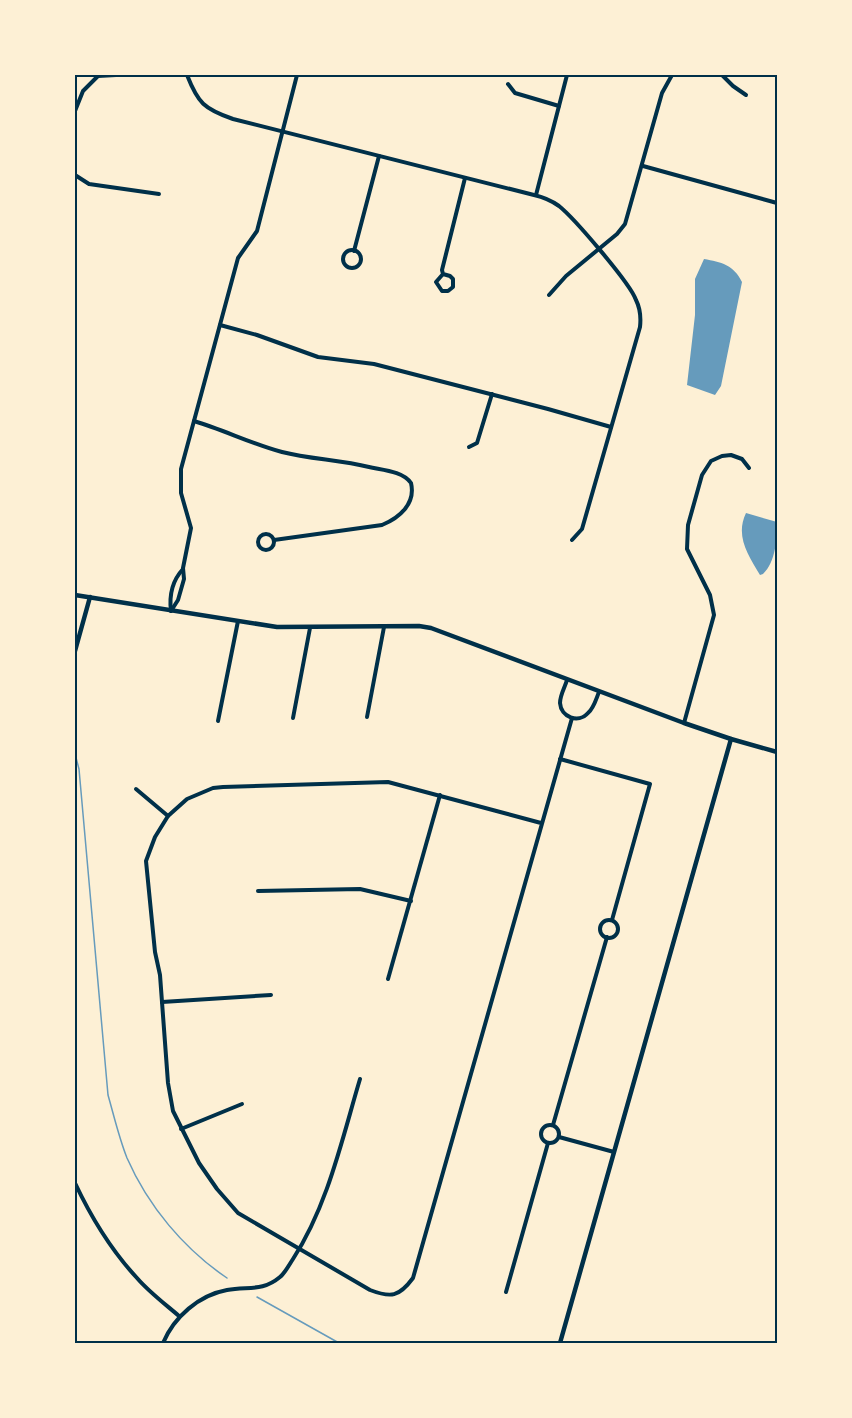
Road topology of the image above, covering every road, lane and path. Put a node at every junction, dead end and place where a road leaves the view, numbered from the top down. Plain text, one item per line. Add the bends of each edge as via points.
1 (116, 75) edge
2 (187, 75) edge
3 (297, 75) edge
4 (567, 75) edge
5 (672, 75) edge
6 (722, 75) edge
7 (98, 76) edge
8 (508, 84) dead end
9 (746, 95) dead end
10 (559, 105) junction
11 (75, 111) edge
12 (284, 132) junction
13 (379, 156) junction
14 (643, 166) junction
15 (75, 175) edge
16 (465, 178) junction
17 (159, 194) dead end
18 (536, 195) junction
19 (777, 203) edge
20 (598, 249) junction
21 (354, 251) junction
22 (443, 274) junction
23 (549, 295) dead end
24 (220, 325) junction
25 (492, 394) junction
26 (194, 421) junction
27 (611, 428) junction
28 (470, 447) dead end
29 (749, 468) dead end
30 (274, 540) junction
31 (573, 540) dead end
32 (183, 568) junction
33 (75, 595) edge
34 (90, 597) junction
35 (171, 611) junction
36 (238, 621) junction
37 (384, 627) junction
38 (310, 628) junction
39 (75, 651) edge
40 (567, 680) junction
41 (599, 692) junction
42 (367, 717) dead end
43 (293, 718) dead end
44 (572, 718) junction
45 (218, 721) dead end
46 (684, 723) junction
47 (730, 739) junction
48 (777, 752) edge
49 (560, 759) junction
50 (136, 789) dead end
51 (440, 795) junction
52 (168, 816) junction
53 (541, 823) junction
54 (258, 891) dead end
55 (411, 900) junction
56 (612, 920) junction
57 (607, 937) junction
58 (388, 979) dead end
59 (271, 995) dead end
60 (162, 1002) junction
61 (360, 1079) dead end
62 (242, 1104) dead end
63 (553, 1125) junction
64 (180, 1129) junction
65 (559, 1137) junction
66 (548, 1143) junction
67 (614, 1152) junction
68 (75, 1184) edge
69 (299, 1250) junction
70 (506, 1292) dead end
71 (179, 1316) junction
72 (163, 1343) edge
73 (560, 1343) edge

1 - 7 street
2 - 12 street via 200,102 212,111
3 - 12 street
4 - 10 street
5 - 14 street via 662,93
6 - 9 street
7 - 11 street via 83,91
8 - 10 street via 515,93
10 - 18 street
12 - 13 street
12 - 24 street via 257,231 238,258
13 - 16 street
13 - 21 street
14 - 19 street
14 - 20 street via 625,224
15 - 17 street via 89,184
16 - 18 street
16 - 22 street
18 - 20 street via 563,209
20 - 23 street
20 - 27 street via 634,294 641,319
21 - 21 street via 360,262 356,267 348,267 344,256
22 - 22 street via 437,279 437,286 448,291 453,287 453,279
24 - 25 street via 318,357 374,364
24 - 26 street
25 - 27 street
25 - 28 street via 477,443
26 - 30 street via 297,456 401,474 411,483 407,507 382,525
26 - 32 street via 181,469 181,493 191,528
27 - 31 street via 582,529
29 - 46 street via 742,459 731,456 711,461 702,476 688,525 687,549 710,595 714,615
30 - 30 street via 268,549 261,548 258,542 263,534
32 - 35 street via 184,579
32 - 35 street via 169,599
33 - 34 street
34 - 35 street
34 - 39 street
35 - 36 street
36 - 38 street
36 - 45 street
37 - 38 street
37 - 40 street via 436,629
37 - 42 street
38 - 43 street
40 - 41 street
40 - 44 street via 560,703
41 - 44 street via 587,714
41 - 46 street
44 - 49 street
46 - 47 street
47 - 48 street
47 - 67 street
49 - 53 street
49 - 56 street via 650,784
50 - 52 street
51 - 52 street via 382,782 223,786 187,798
51 - 53 street
51 - 55 street
52 - 60 street via 146,861
53 - 69 street via 413,1278 404,1290 387,1296
54 - 55 street via 360,889
55 - 58 street
56 - 57 street via 601,927
56 - 57 street via 618,930 614,937
57 - 63 street
59 - 60 street
60 - 64 street via 168,1083
61 - 69 street via 319,1212
62 - 64 street
63 - 65 street via 558,1128
63 - 66 street via 546,1125 541,1132
64 - 69 street via 205,1172 238,1213
65 - 66 street
65 - 67 street
66 - 70 street
67 - 73 street
68 - 71 street via 117,1254
69 - 71 street via 282,1275 269,1285 228,1290 204,1298
71 - 72 street

